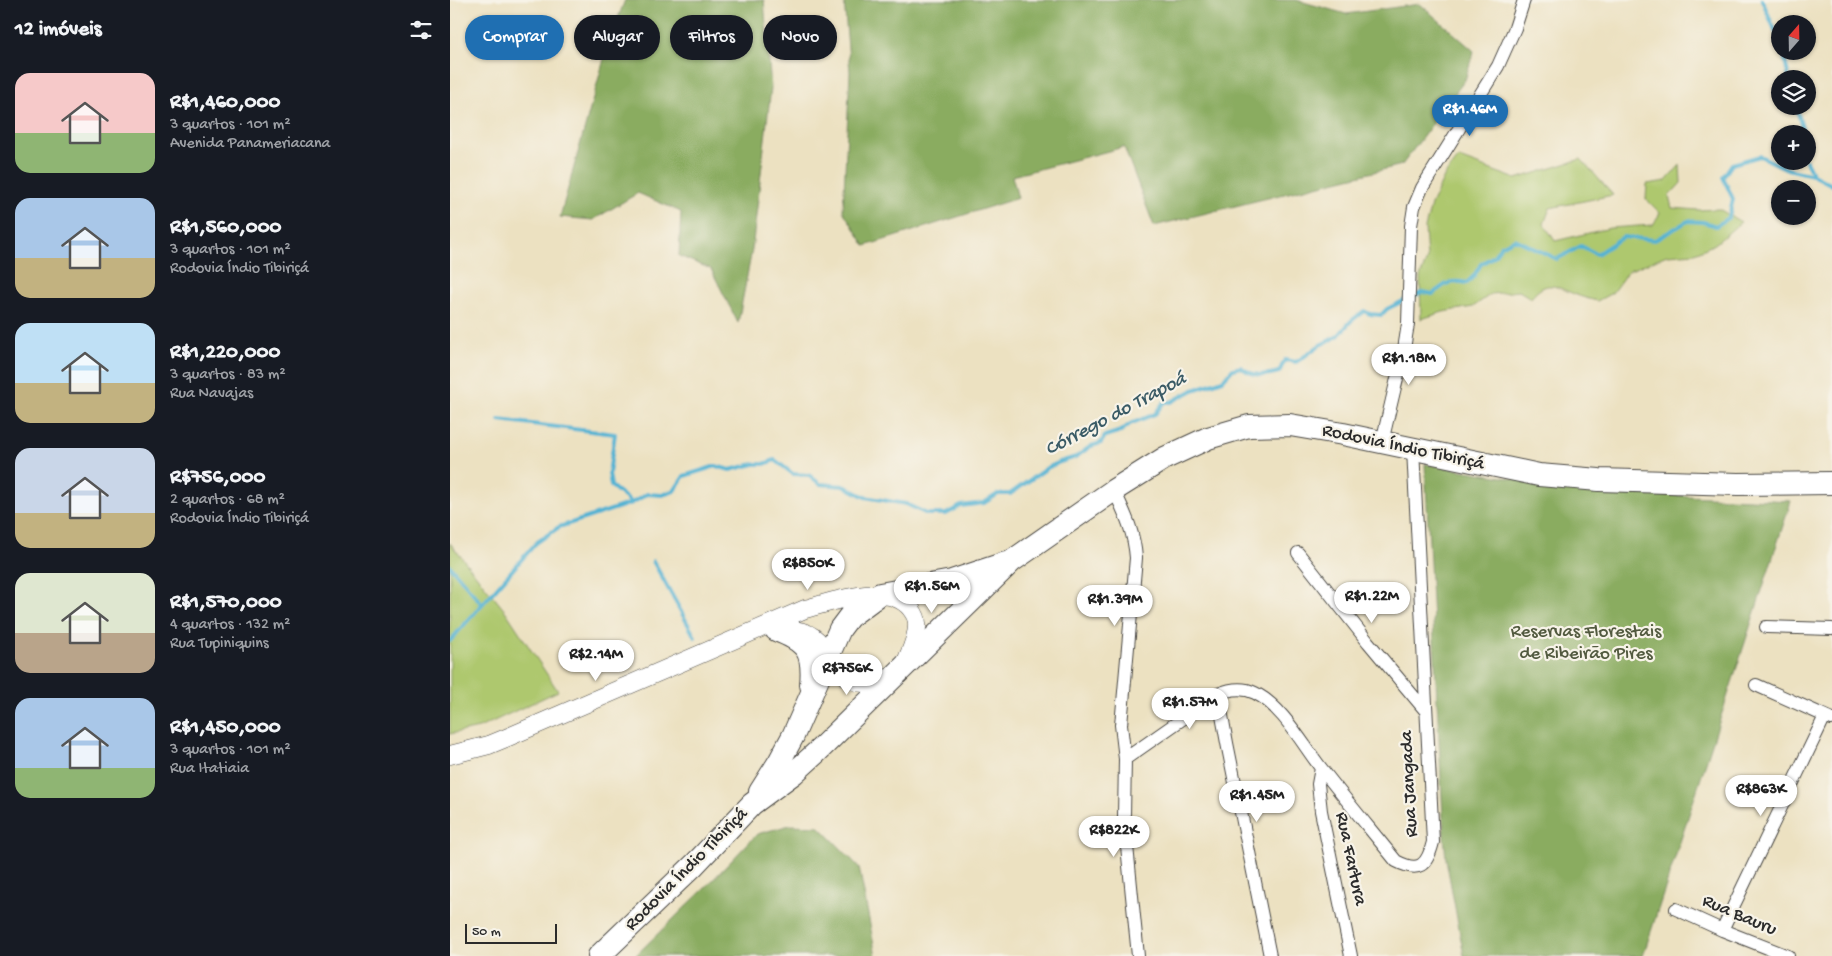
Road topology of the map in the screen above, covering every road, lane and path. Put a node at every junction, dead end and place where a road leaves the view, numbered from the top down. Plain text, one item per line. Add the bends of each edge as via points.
1 (1524, 0) edge
2 (1382, 442) junction
3 (1413, 450) junction
4 (1832, 483) edge
5 (1114, 490) junction
6 (1298, 553) dead end
7 (1012, 561) junction
8 (880, 594) junction
9 (1766, 627) dead end
10 (1832, 629) edge
11 (776, 630) junction
12 (749, 633) junction
13 (828, 654) junction
14 (897, 674) junction
15 (1756, 685) dead end
16 (1218, 694) junction
17 (810, 700) junction
18 (1426, 710) junction
19 (1829, 717) edge
20 (450, 755) edge
21 (1125, 759) junction
22 (1321, 768) junction
23 (752, 804) junction
24 (1676, 909) dead end
25 (1722, 930) junction
26 (599, 956) edge
27 (1138, 956) edge
28 (1270, 956) edge
29 (1351, 956) edge
30 (1788, 956) edge

1 - 2 street via 1516,28 1498,66 1422,188 1414,207 1408,324
2 - 3 highway, Rodovia Índio Tibiriçá
2 - 5 highway, Rodovia Índio Tibiriçá via 1290,426 1249,426 1208,438 1165,458
3 - 4 highway, Rodovia Índio Tibiriçá via 1539,475 1599,480
3 - 18 street, Rua Jangada
5 - 7 highway, Rodovia Índio Tibiriçá
5 - 21 street via 1135,540 1121,707
6 - 18 street
7 - 8 highway, Rodovia Índio Tibiriçá via 952,580
7 - 14 highway, Rodovia Índio Tibiriçá
8 - 12 main road via 806,609
8 - 13 highway, Rodovia Índio Tibiriçá via 849,617
8 - 14 main road via 903,601 915,614 917,623 916,634
9 - 10 street
11 - 12 main road
11 - 13 main road via 792,629 812,635
11 - 17 highway via 804,644 810,654
12 - 20 main road via 489,745
13 - 14 main road via 849,679 860,683
13 - 17 highway, Rodovia Índio Tibiriçá
14 - 23 highway, Rodovia Índio Tibiriçá via 794,773
15 - 19 street
16 - 21 street
16 - 22 street, Rua Jangada via 1239,689 1254,692 1266,700
16 - 28 street
17 - 23 highway, Rodovia Índio Tibiriçá via 779,762
18 - 22 street, Rua Jangada via 1433,842 1425,863 1407,867 1396,861
19 - 25 street
21 - 27 street via 1124,816
22 - 29 street, Rua Fartura via 1318,784 1321,811
23 - 26 highway, Rodovia Índio Tibiriçá
24 - 25 street, Rua Bauru
25 - 30 street, Rua Bauru

